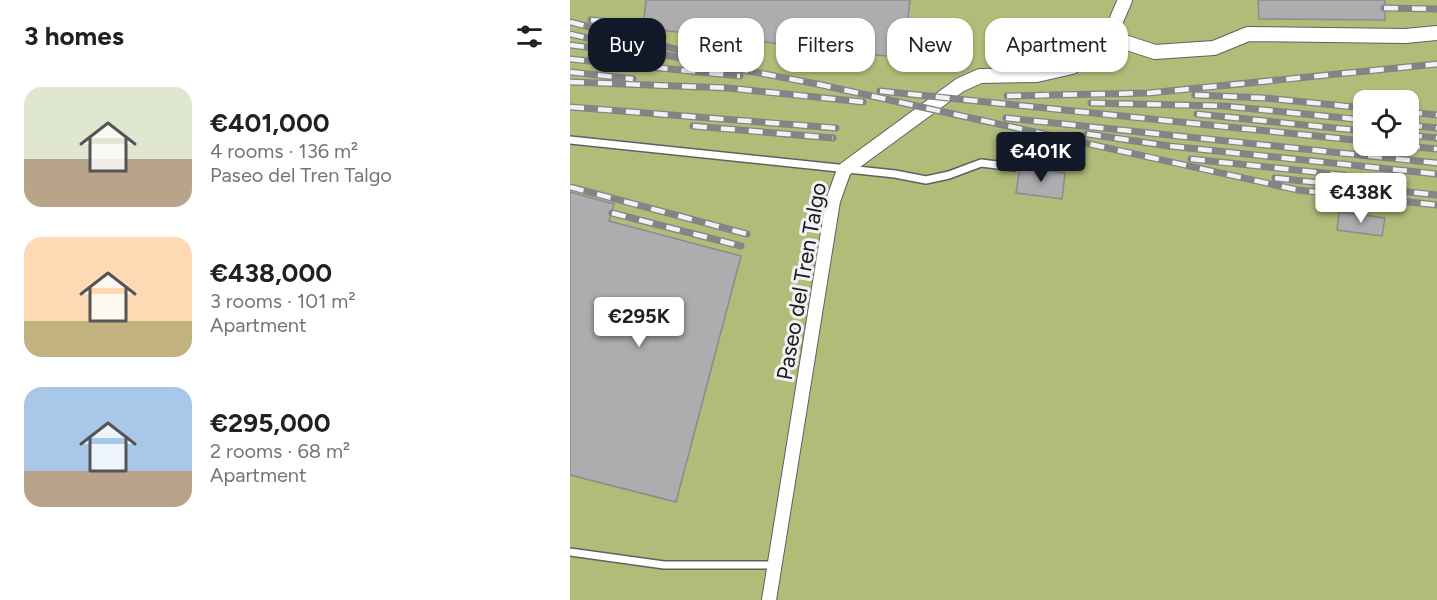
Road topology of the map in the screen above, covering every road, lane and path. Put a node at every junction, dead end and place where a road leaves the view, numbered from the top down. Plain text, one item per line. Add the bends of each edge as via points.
1 (1125, 0) edge
2 (1117, 18) edge
3 (1437, 33) edge
4 (1128, 43) edge
5 (1050, 72) edge
6 (570, 140) edge
7 (1014, 167) dead end
8 (844, 170) junction
9 (570, 552) edge
10 (775, 566) junction
11 (769, 600) edge

1 - 2 street, Paseo del Tren Talgo
3 - 4 street via 1248,34 1214,48 1155,52
5 - 8 street, Paseo del Tren Talgo via 980,76 960,85
6 - 8 lane
7 - 8 lane via 981,163 926,180
8 - 10 street, Paseo del Tren Talgo via 833,201
9 - 10 lane via 664,565
10 - 11 street, Paseo del Tren Talgo

